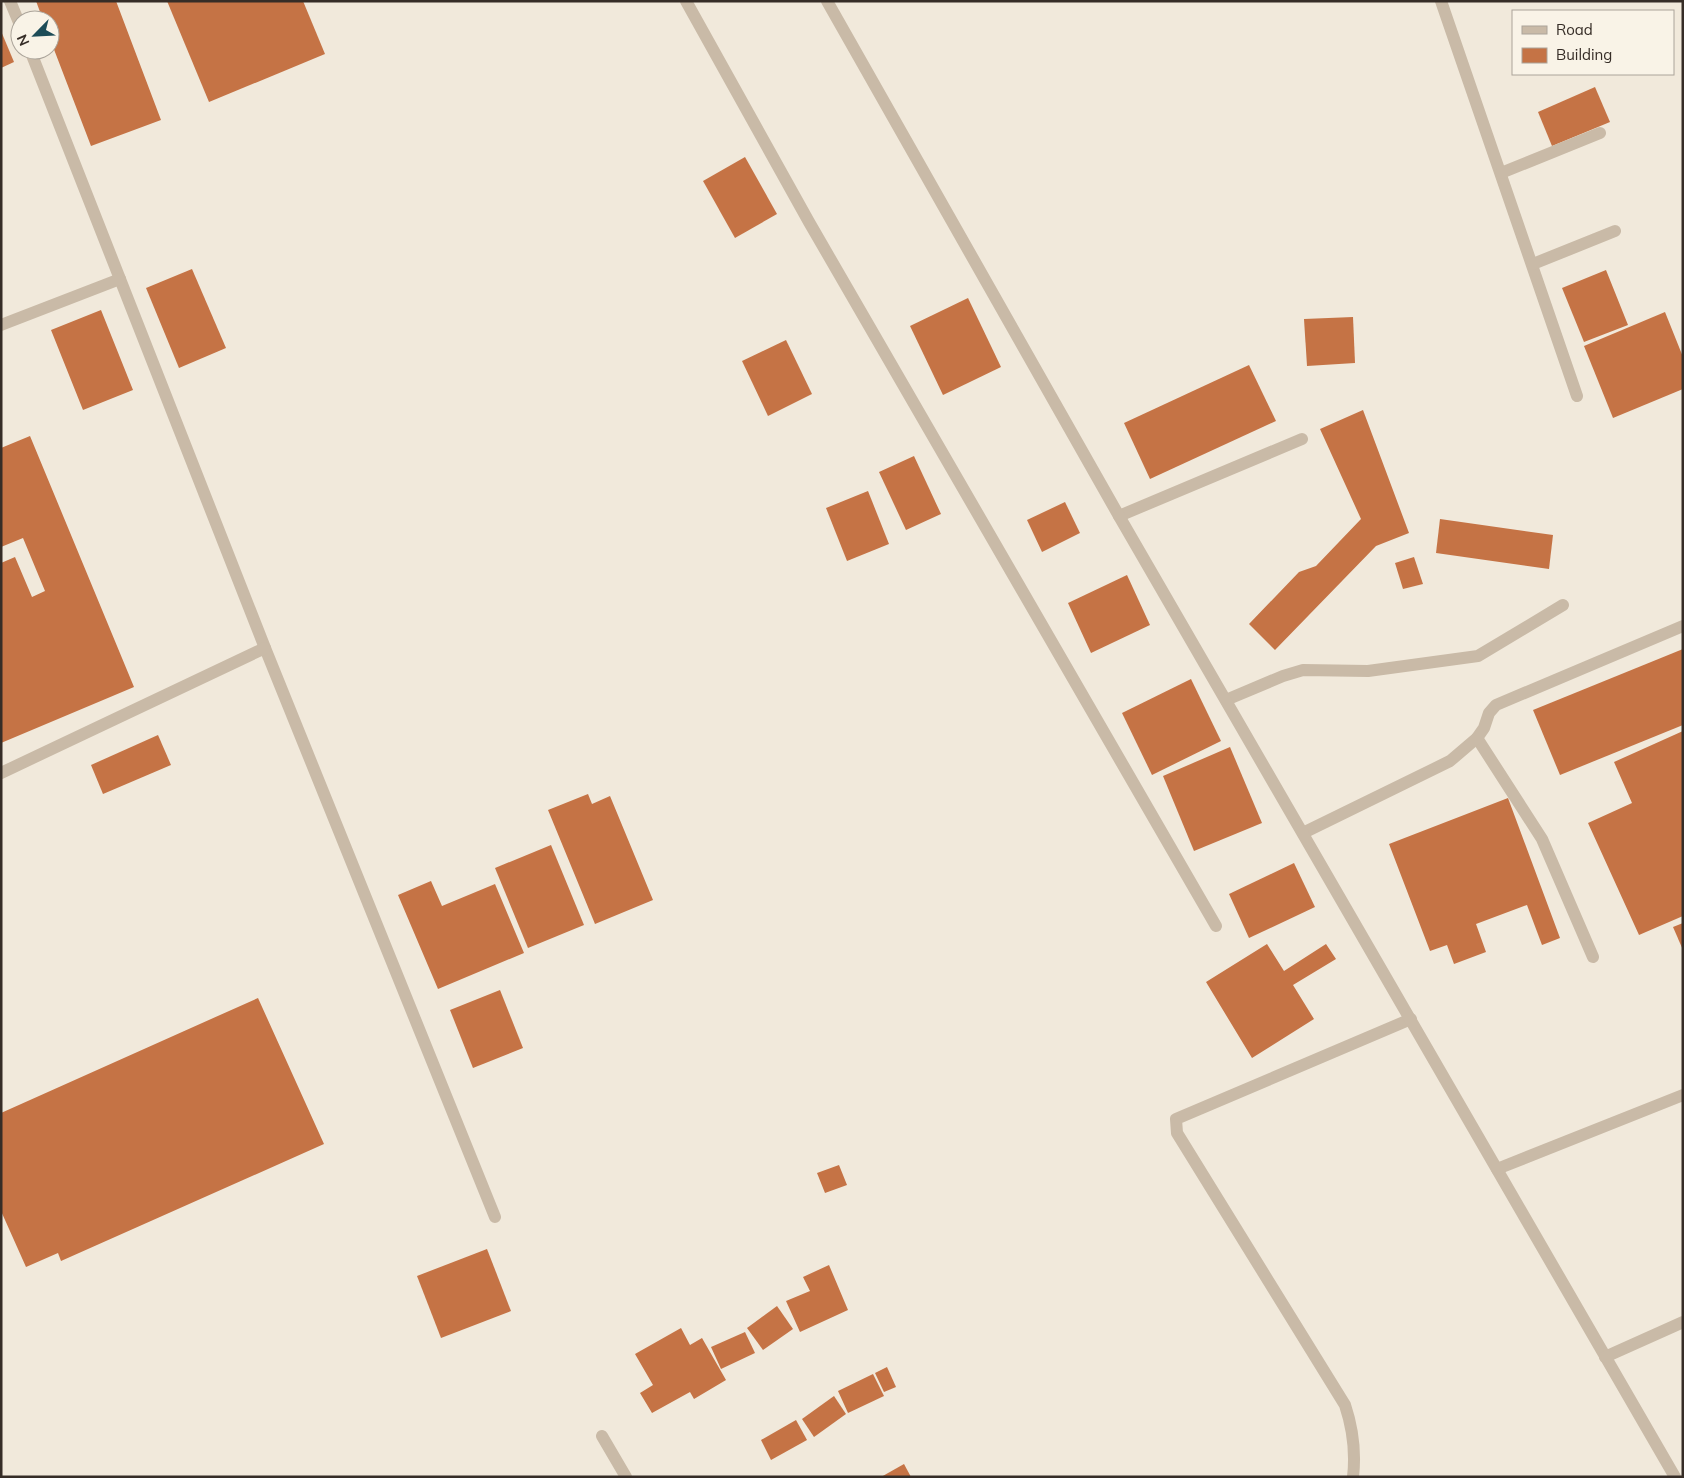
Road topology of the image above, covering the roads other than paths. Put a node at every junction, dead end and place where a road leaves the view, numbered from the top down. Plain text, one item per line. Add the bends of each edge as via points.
1 (686, 1) edge
2 (826, 1) edge
3 (1441, 1) edge
4 (34, 60) edge
5 (1600, 133) dead end
6 (1501, 174) junction
7 (1615, 231) dead end
8 (1533, 264) junction
9 (120, 279) junction
10 (1, 325) edge
11 (1577, 396) dead end
12 (1302, 440) dead end
13 (1120, 516) junction
14 (1563, 605) dead end
15 (1683, 626) edge
16 (266, 648) junction
17 (1226, 700) junction
18 (1477, 738) junction
19 (1, 773) edge
20 (1303, 833) junction
21 (1216, 926) dead end
22 (1593, 957) dead end
23 (1411, 1019) junction
24 (1683, 1095) edge
25 (1497, 1169) junction
26 (495, 1217) dead end
27 (1683, 1322) edge
28 (1605, 1357) junction
29 (602, 1436) dead end
30 (626, 1477) edge
31 (1353, 1477) edge
32 (1675, 1477) edge

1 - 21 street via 814,230
2 - 13 street
3 - 6 street
4 - 9 street
5 - 6 street
6 - 8 street
7 - 8 street
8 - 11 street
9 - 10 street
9 - 16 street
12 - 13 street
13 - 17 street
14 - 17 street via 1478,656 1368,671 1303,670
15 - 18 street via 1496,705
16 - 19 street
16 - 26 street
17 - 20 street
18 - 20 street via 1450,760
18 - 22 street via 1542,840
20 - 23 street
23 - 25 street
23 - 31 street via 1176,1119 1177,1133 1345,1405 1352,1427
24 - 25 street
25 - 28 street
27 - 28 street
28 - 32 street
29 - 30 street

